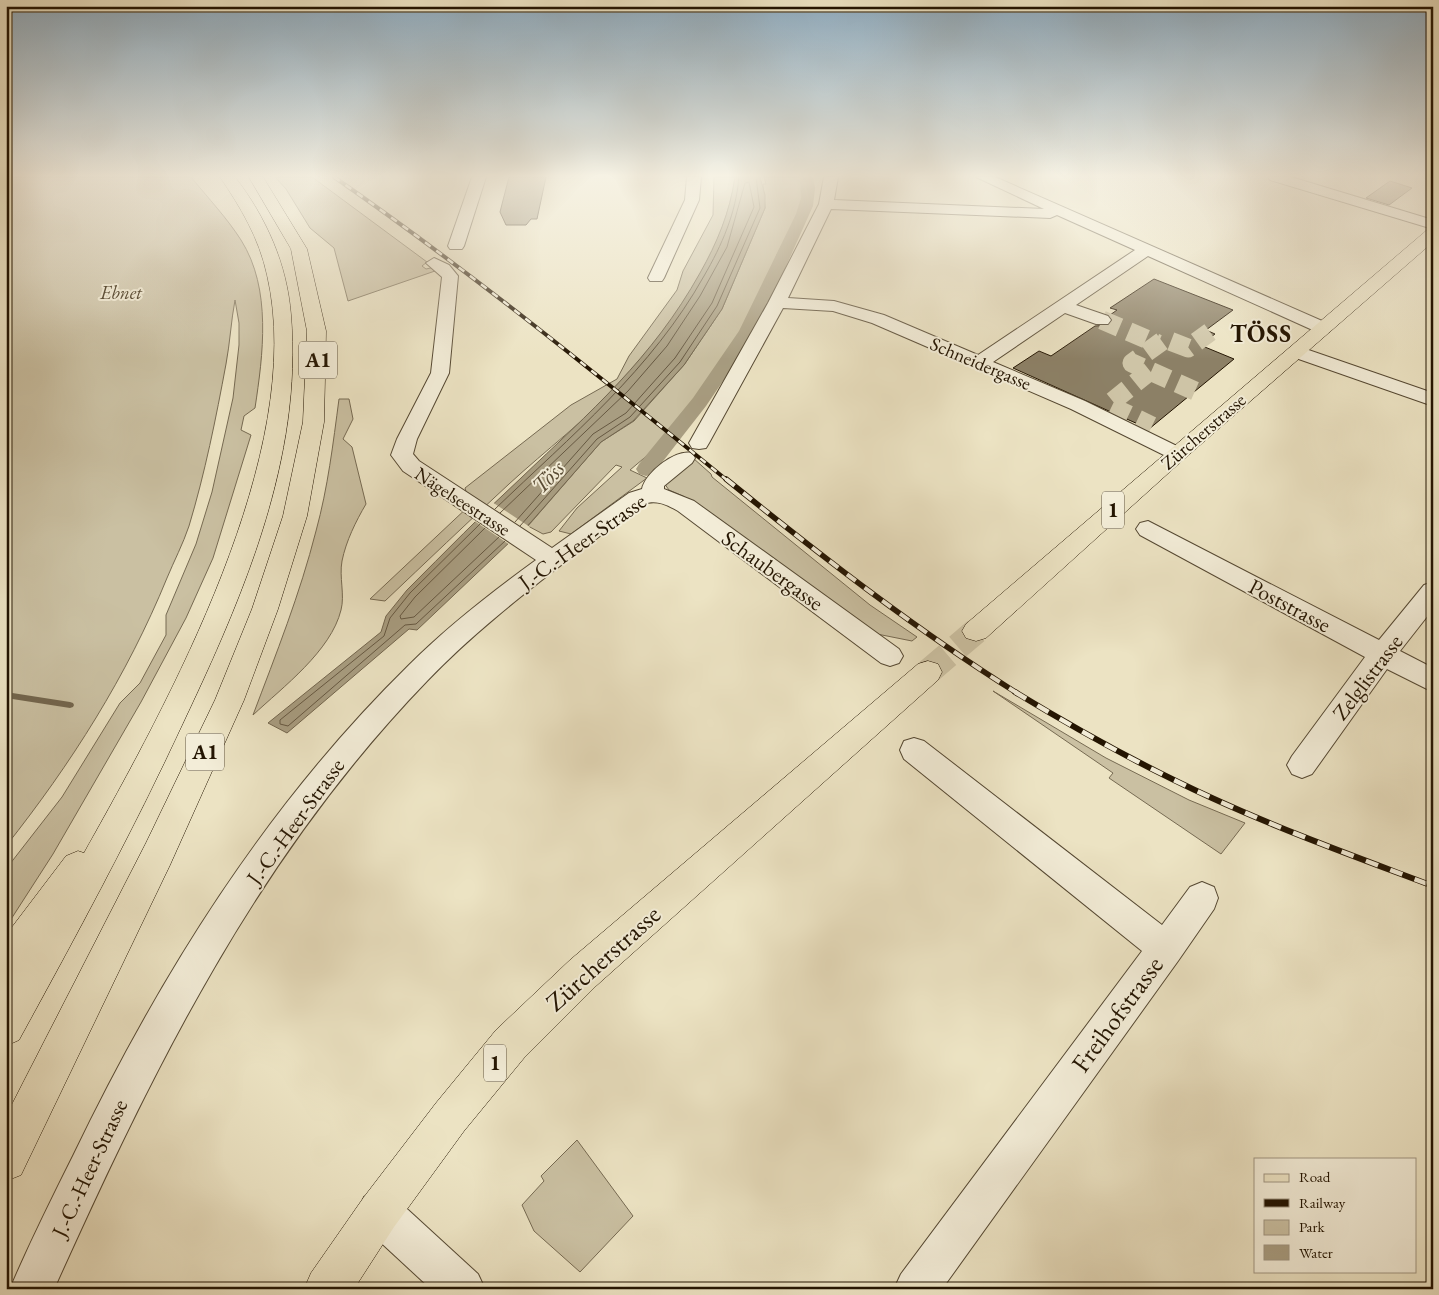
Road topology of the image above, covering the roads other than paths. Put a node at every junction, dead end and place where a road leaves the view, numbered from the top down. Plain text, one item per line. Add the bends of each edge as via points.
1 (263, 237) edge
2 (294, 237) edge
3 (459, 237) edge
4 (675, 237) edge
5 (809, 237) edge
6 (1115, 237) edge
7 (1428, 237) edge
8 (456, 246) dead end
9 (1145, 251) junction
10 (434, 263) dead end
11 (656, 278) dead end
12 (777, 303) junction
13 (1062, 306) junction
14 (1102, 320) tunnel mouth
15 (1323, 328) junction
16 (1297, 352) junction
17 (980, 362) junction
18 (1433, 400) edge
19 (1078, 405) joint
20 (1152, 442) joint
21 (699, 443) dead end
22 (1176, 454) junction
23 (684, 458) dead end
24 (652, 494) junction
25 (1148, 528) dead end
26 (543, 553) junction
27 (1433, 591) edge
28 (976, 632) tunnel mouth
29 (1382, 655) junction
30 (890, 656) dead end
31 (928, 672) tunnel mouth
32 (1433, 681) edge
33 (914, 750) dead end
34 (1302, 765) dead end
35 (134, 793) junction
36 (1202, 898) dead end
37 (1166, 949) junction
38 (6, 965) edge
39 (6, 1027) edge
40 (6, 1160) edge
41 (379, 1212) junction
42 (32, 1289) edge
43 (327, 1289) edge
44 (463, 1289) edge
45 (916, 1289) edge

1 - 35 main road, A1 via 276,275 284,334 279,407 258,502 232,579 192,675
2 - 40 main road, A1 via 311,287 317,375 312,431 290,535 254,638 207,748
3 - 8 street
4 - 11 street
5 - 12 street
6 - 9 street
7 - 15 main road, Zürcherstrasse / 1
9 - 13 street
9 - 15 street
10 - 26 street, Nägelseestrasse via 450,276 440,374 407,439 402,456 410,466
12 - 17 street, Schneidergasse via 843,309 878,319
12 - 21 street
13 - 14 street
13 - 17 street
15 - 16 main road, Zürcherstrasse / 1
16 - 18 street
16 - 22 main road, Zürcherstrasse / 1
17 - 19 street, Schneidergasse
19 - 20 street, Schneidergasse
20 - 22 street, Schneidergasse
22 - 28 main road, Zürcherstrasse / 1
23 - 24 street, J.-C.-Heer-Strasse via 654,483
24 - 26 street, J.-C.-Heer-Strasse via 637,498
24 - 30 street, Schaubergasse via 662,494 686,506
25 - 29 street, Poststrasse
26 - 42 street, J.-C.-Heer-Strasse via 419,672 364,730 304,803 205,948 130,1082
27 - 29 street, Zelglistrasse
29 - 32 street, Poststrasse
29 - 34 street, Zelglistrasse
31 - 41 main road, Zürcherstrasse / 1 via 583,973 510,1044
33 - 37 street, Freihofstrasse
35 - 38 main road, A1
35 - 39 main road, A1
36 - 37 street
37 - 45 street, Freihofstrasse
41 - 43 main road, Zürcherstrasse / 1
41 - 44 street

